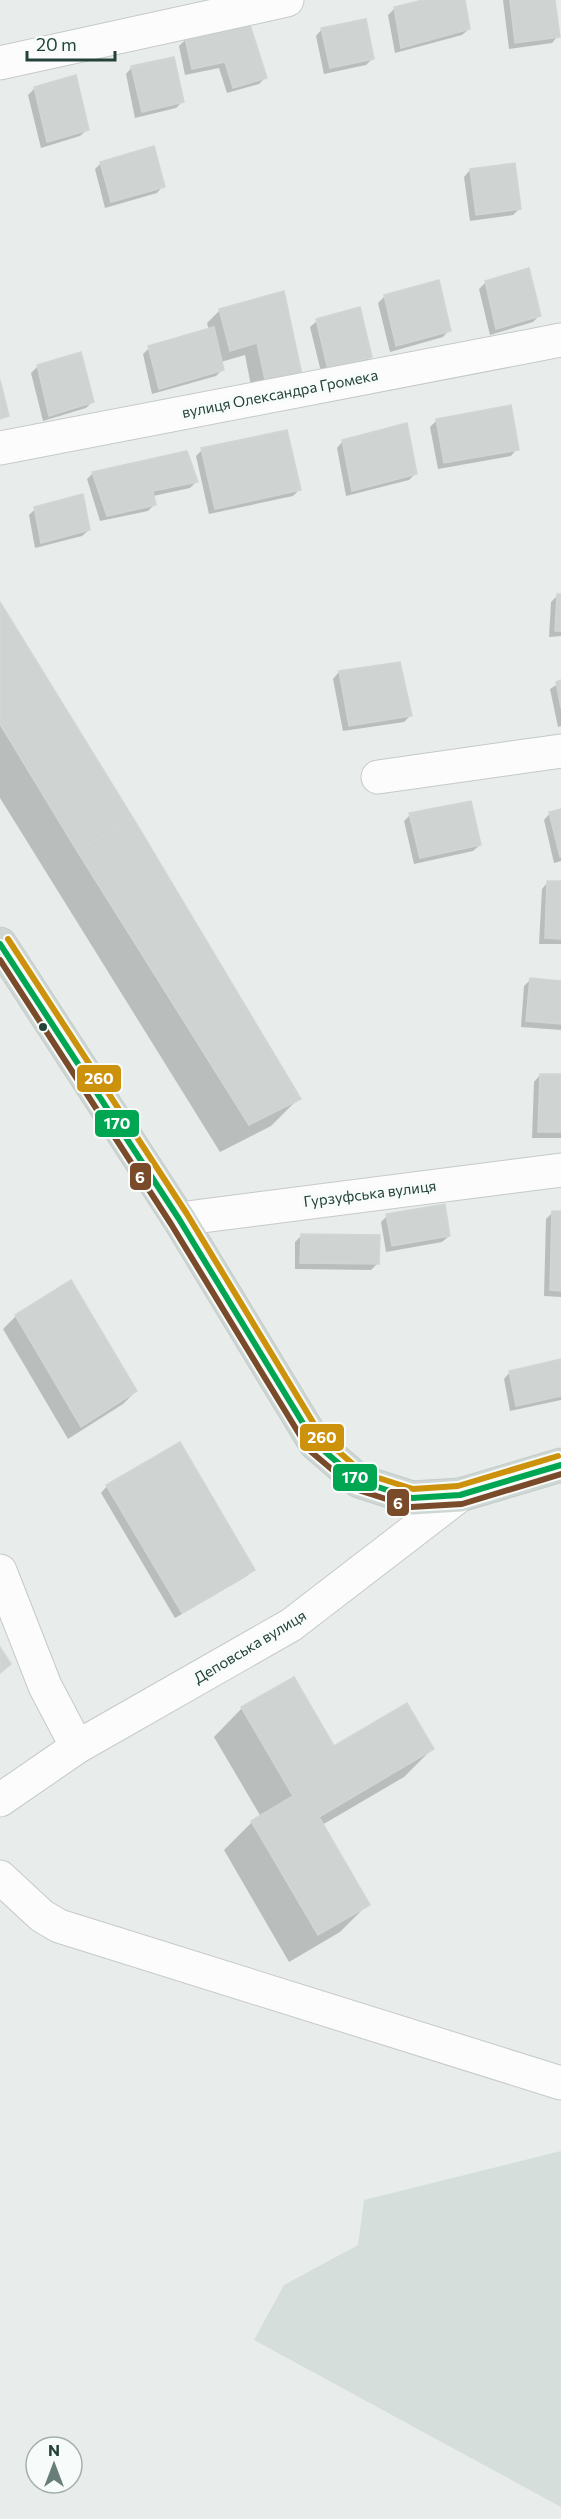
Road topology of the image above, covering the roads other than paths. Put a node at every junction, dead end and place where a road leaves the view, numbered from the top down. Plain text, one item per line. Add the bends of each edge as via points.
1 (287, 0) edge
2 (0, 63) edge
3 (561, 340) edge
4 (0, 448) edge
5 (561, 751) edge
6 (378, 777) dead end
7 (0, 944) edge
8 (561, 1170) edge
9 (179, 1219) junction
10 (561, 1465) edge
11 (460, 1495) junction
12 (0, 1571) edge
13 (77, 1747) junction
14 (0, 1800) edge
15 (0, 1877) edge
16 (561, 2083) edge

1 - 2 street
3 - 4 street, вулиця Олександра Громека
5 - 6 street
7 - 9 main road
8 - 9 street, Гурзуфська вулиця
9 - 11 main road via 315,1443 359,1481 412,1498
10 - 11 main road, Деповська вулиця
11 - 13 street, Деповська вулиця via 291,1625
12 - 13 street via 45,1686
13 - 14 street, Деповська вулиця
15 - 16 street via 42,1916 59,1926

